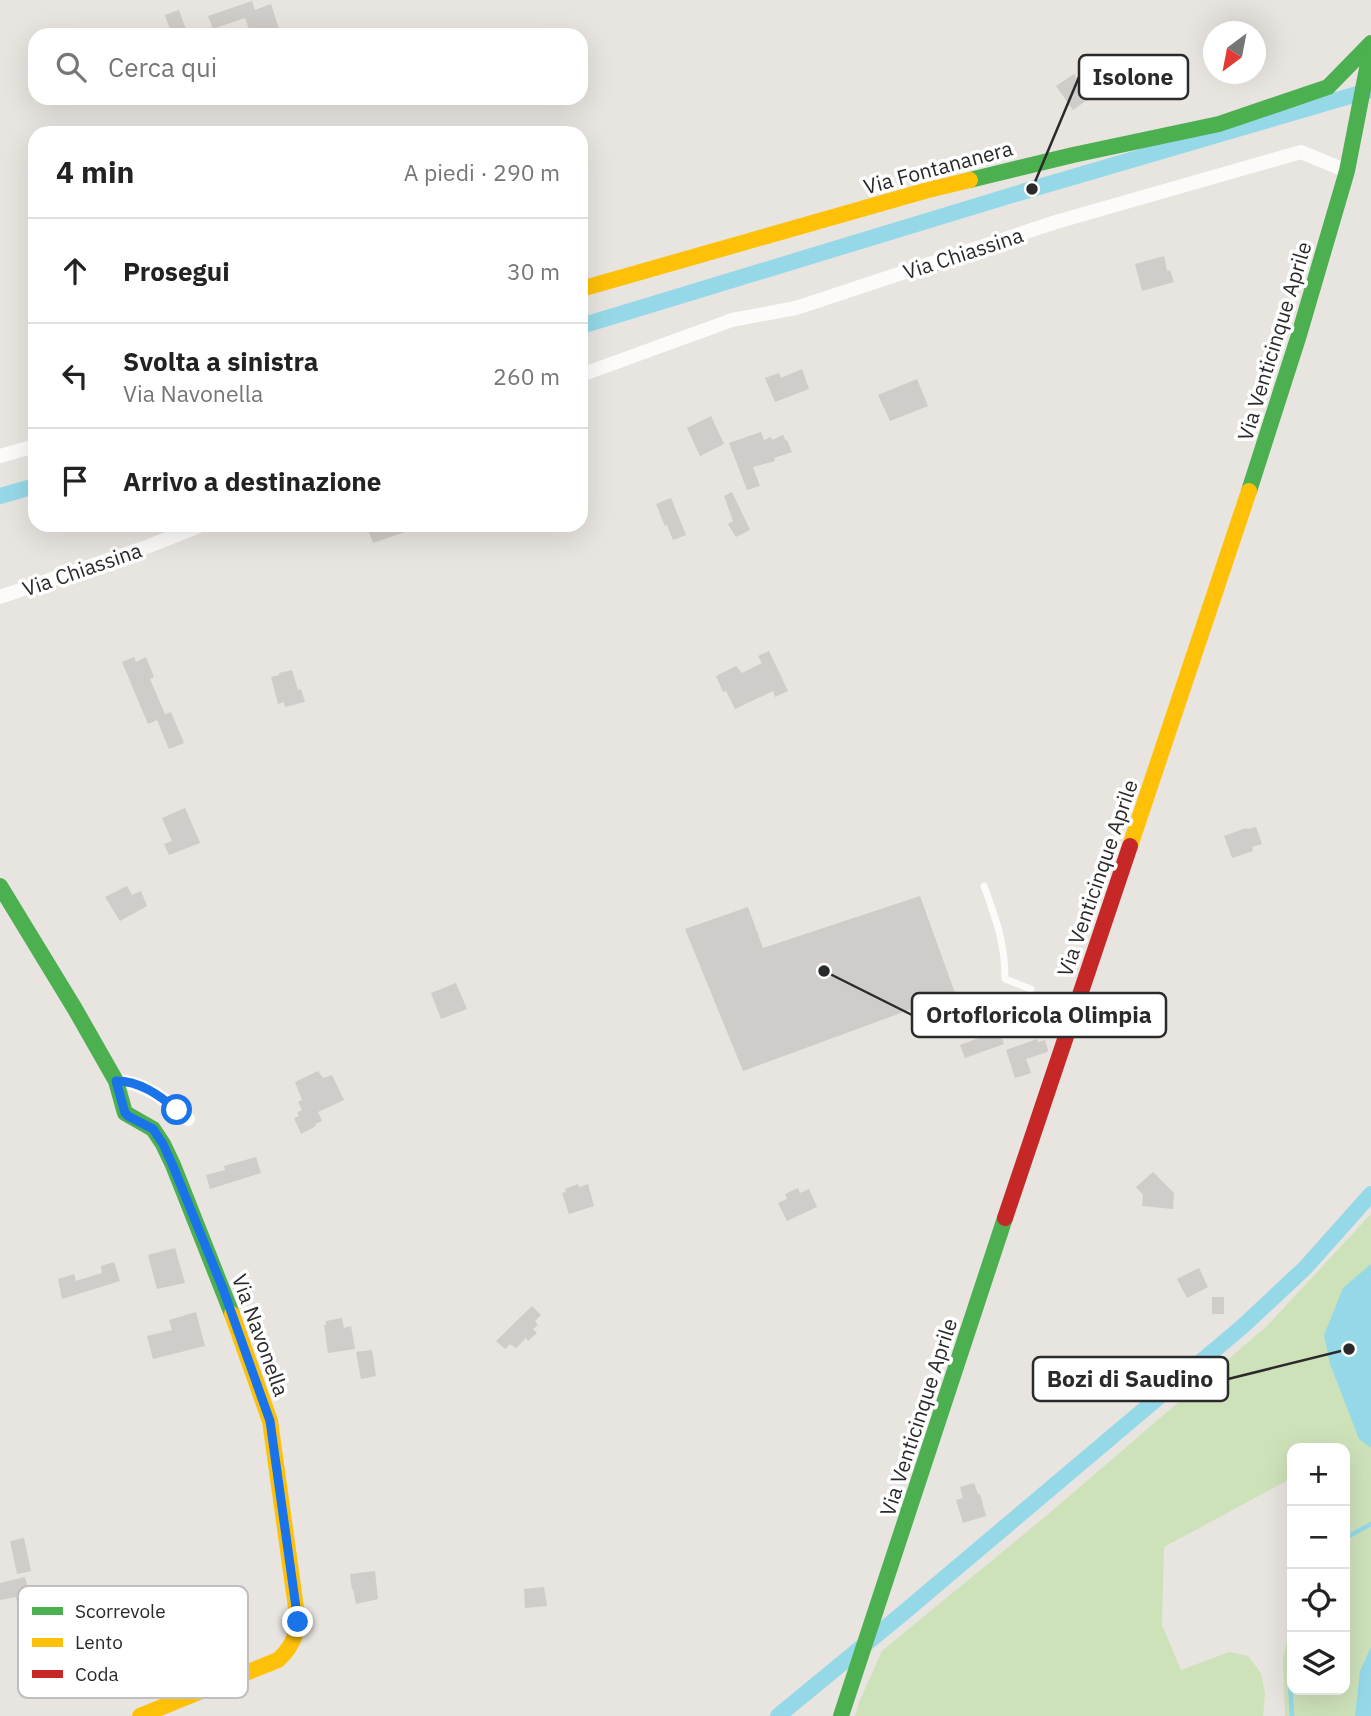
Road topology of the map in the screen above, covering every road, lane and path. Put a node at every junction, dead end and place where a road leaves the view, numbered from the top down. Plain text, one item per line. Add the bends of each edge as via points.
1 (1371, 46) edge
2 (1347, 171) junction
3 (588, 287) edge
4 (588, 372) edge
5 (28, 448) edge
6 (0, 456) edge
7 (185, 532) edge
8 (0, 597) edge
9 (984, 886) dead end
10 (0, 887) edge
11 (1031, 989) dead end
12 (118, 1087) junction
13 (188, 1119) dead end
14 (248, 1672) edge
15 (184, 1698) edge
16 (140, 1716) edge
17 (841, 1716) edge

1 - 2 street, Via Venticinque Aprile
1 - 3 street, Via Fontananera via 1328,87 1219,124 928,190
2 - 4 street, Via Chiassina via 1301,152 1056,222 796,308 732,320
2 - 17 street, Via Venticinque Aprile via 1259,462
5 - 6 street
7 - 8 street, Via Chiassina
9 - 11 lane via 1000,930 1005,979
10 - 12 street, Via Navonella
12 - 13 street via 131,1081 162,1097
12 - 14 street, Via Navonella via 125,1113 153,1129 163,1144 223,1289 270,1421 298,1622 292,1646 278,1660
15 - 16 street, Via Navonella

